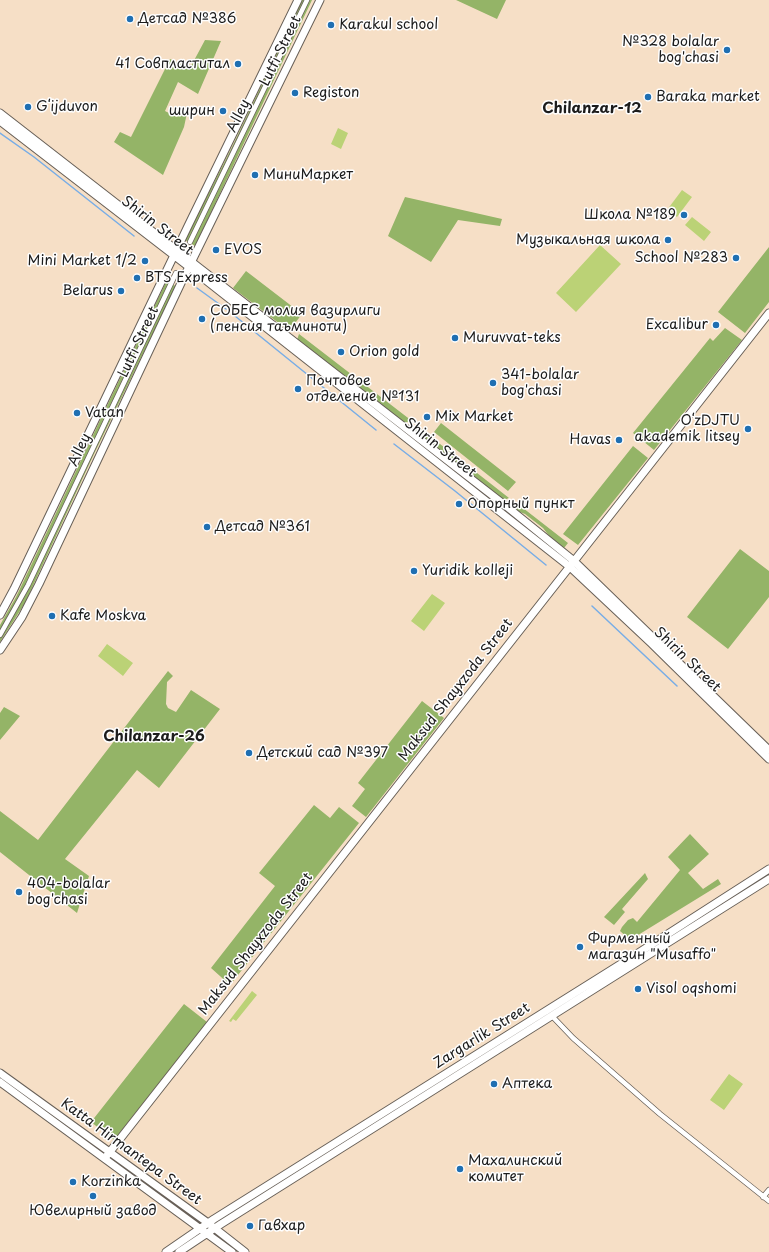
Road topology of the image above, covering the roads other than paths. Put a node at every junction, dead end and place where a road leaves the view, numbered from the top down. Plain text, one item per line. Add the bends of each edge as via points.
1 (298, 0) edge
2 (307, 0) edge
3 (320, 0) edge
4 (0, 113) edge
5 (0, 121) edge
6 (190, 242) dead end
7 (175, 253) junction
8 (191, 265) junction
9 (176, 273) dead end
10 (769, 313) edge
11 (405, 433) junction
12 (506, 506) junction
13 (501, 513) junction
14 (572, 564) junction
15 (0, 615) edge
16 (0, 635) edge
17 (0, 650) edge
18 (769, 750) edge
19 (769, 759) edge
20 (769, 869) edge
21 (769, 879) edge
22 (552, 1016) junction
23 (0, 1073) edge
24 (0, 1082) edge
25 (107, 1156) junction
26 (769, 1190) edge
27 (763, 1197) junction
28 (769, 1201) edge
29 (207, 1228) junction
30 (166, 1252) edge
31 (179, 1252) edge
32 (232, 1252) edge
33 (245, 1252) edge

1 - 7 main road, Lutfi Street
2 - 6 street, Alley
3 - 8 main road, Lutfi Street
4 - 7 main road, Shirin Street
5 - 7 main road, Shirin Street
7 - 8 main road, Shirin Street
7 - 15 main road, Lutfi Street
8 - 11 main road, Shirin Street
8 - 17 main road, Lutfi Street via 39,584 22,618
9 - 16 street, Alley via 28,584
10 - 14 main road, Maksud Shayxzoda Street
11 - 12 main road, Shirin Street
11 - 13 main road, Shirin Street
12 - 13 main road
12 - 14 main road, Shirin Street
13 - 14 main road, Shirin Street
14 - 18 main road, Shirin Street
14 - 19 main road, Shirin Street
14 - 25 main road, Maksud Shayxzoda Street
20 - 29 main road, Zargarlik Street
21 - 22 main road, Zargarlik Street
22 - 27 street via 578,1043 660,1114
22 - 29 main road, Zargarlik Street
23 - 25 main road, Katta Hirmаntepa Street
24 - 25 main road, Katta Hirmаntepa Street
25 - 29 main road, Katta Hirmаntepa Street
26 - 27 street
27 - 28 street
29 - 30 main road, Zargarlik Street
29 - 31 main road, Zargarlik Street
29 - 32 main road, Katta Hirmаntepa Street
29 - 33 main road, Katta Hirmаntepa Street

